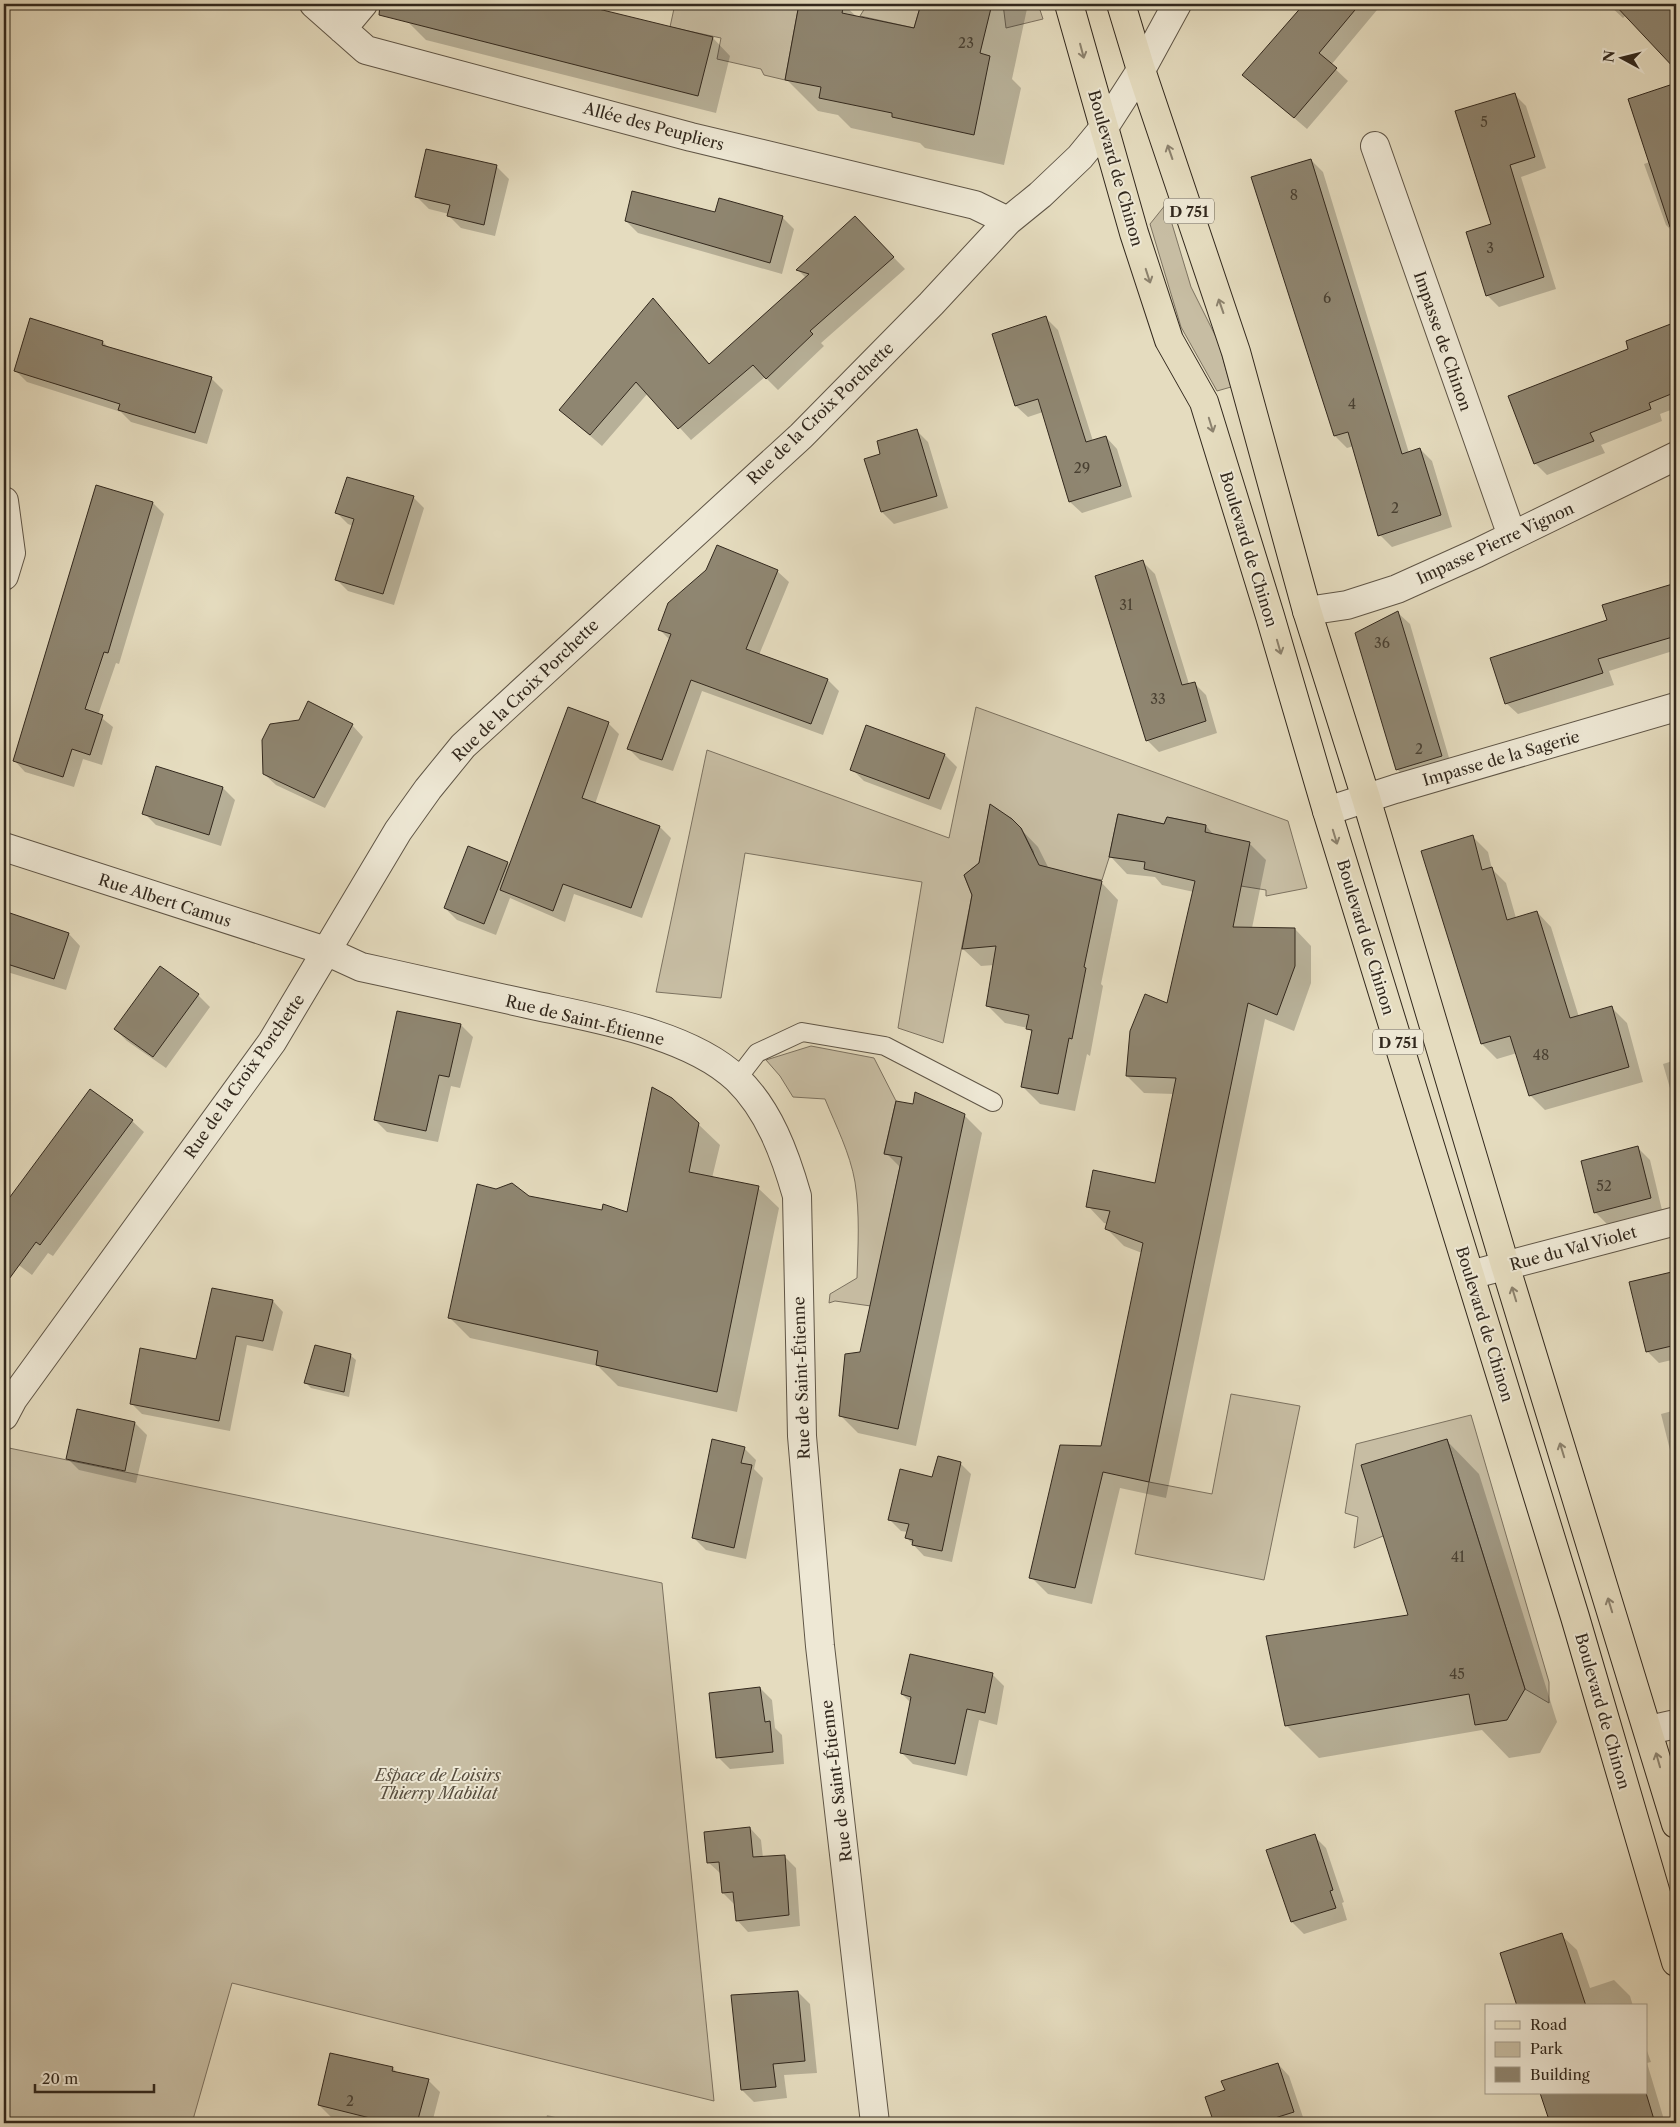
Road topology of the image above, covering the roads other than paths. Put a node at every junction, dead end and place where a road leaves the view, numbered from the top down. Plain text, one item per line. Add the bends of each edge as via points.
1 (314, 4) edge
2 (363, 4) edge
3 (1069, 4) edge
4 (1121, 4) edge
5 (1177, 4) edge
6 (342, 28) junction
7 (1141, 70) junction
8 (1103, 129) junction
9 (1375, 146) dead end
10 (1008, 220) junction
11 (1676, 456) edge
12 (4, 501) edge
13 (1512, 536) junction
14 (4, 576) edge
15 (1307, 612) junction
16 (1676, 707) edge
17 (1366, 798) junction
18 (1327, 811) junction
19 (4, 847) edge
20 (326, 951) junction
21 (737, 1078) junction
22 (993, 1102) dead end
23 (1676, 1221) edge
24 (1505, 1266) junction
25 (1470, 1275) junction
26 (7, 1407) edge
27 (1676, 1724) edge
28 (1649, 1730) junction
29 (1676, 1824) edge
30 (1676, 1962) edge
31 (875, 2123) edge

1 - 6 street, Allée des Peupliers
2 - 6 street
3 -> 8 main road, Boulevard de Chinon / D 751
4 - 7 main road, D 751
5 - 7 street, Rue de la Croix Porchette
6 - 10 street, Allée des Peupliers via 366,50 691,137 976,205
7 - 8 street, Rue de la Croix Porchette
15 -> 7 main road, D 751 via 1236,352
8 - 10 street, Rue de la Croix Porchette via 1080,157
8 -> 18 main road, Boulevard de Chinon / D 751 via 1169,340 1204,402
9 - 13 street, Impasse de Chinon
10 - 20 street, Rue de la Croix Porchette via 931,304 801,436 463,746 398,831
11 - 13 street, Impasse Pierre Vignon
12 - 14 street via 11,553
13 - 15 street, Impasse Pierre Vignon via 1396,589 1348,605
15 - 17 main road, D 751
16 - 17 street, Impasse de la Sagerie
17 - 18 street, Impasse de la Sagerie
17 - 24 main road, D 751
18 -> 25 main road, Boulevard de Chinon / D 751
19 - 20 street, Rue Albert Camus
20 - 21 street, Rue de Saint-Étienne via 361,967 652,1034 709,1060
20 - 26 street, Rue de la Croix Porchette via 272,1042
21 - 22 lane via 757,1053 802,1032 886,1046
21 - 31 street, Rue de Saint-Étienne via 761,1106 788,1164 797,1196 802,1436 820,1646
23 - 24 street, Rue du Val Violet
24 - 25 street, Rue du Val Violet
28 -> 24 main road, D 751
25 - 30 main road, Boulevard de Chinon / D 751 via 1578,1626
27 - 28 street
29 -> 28 main road, D 751

